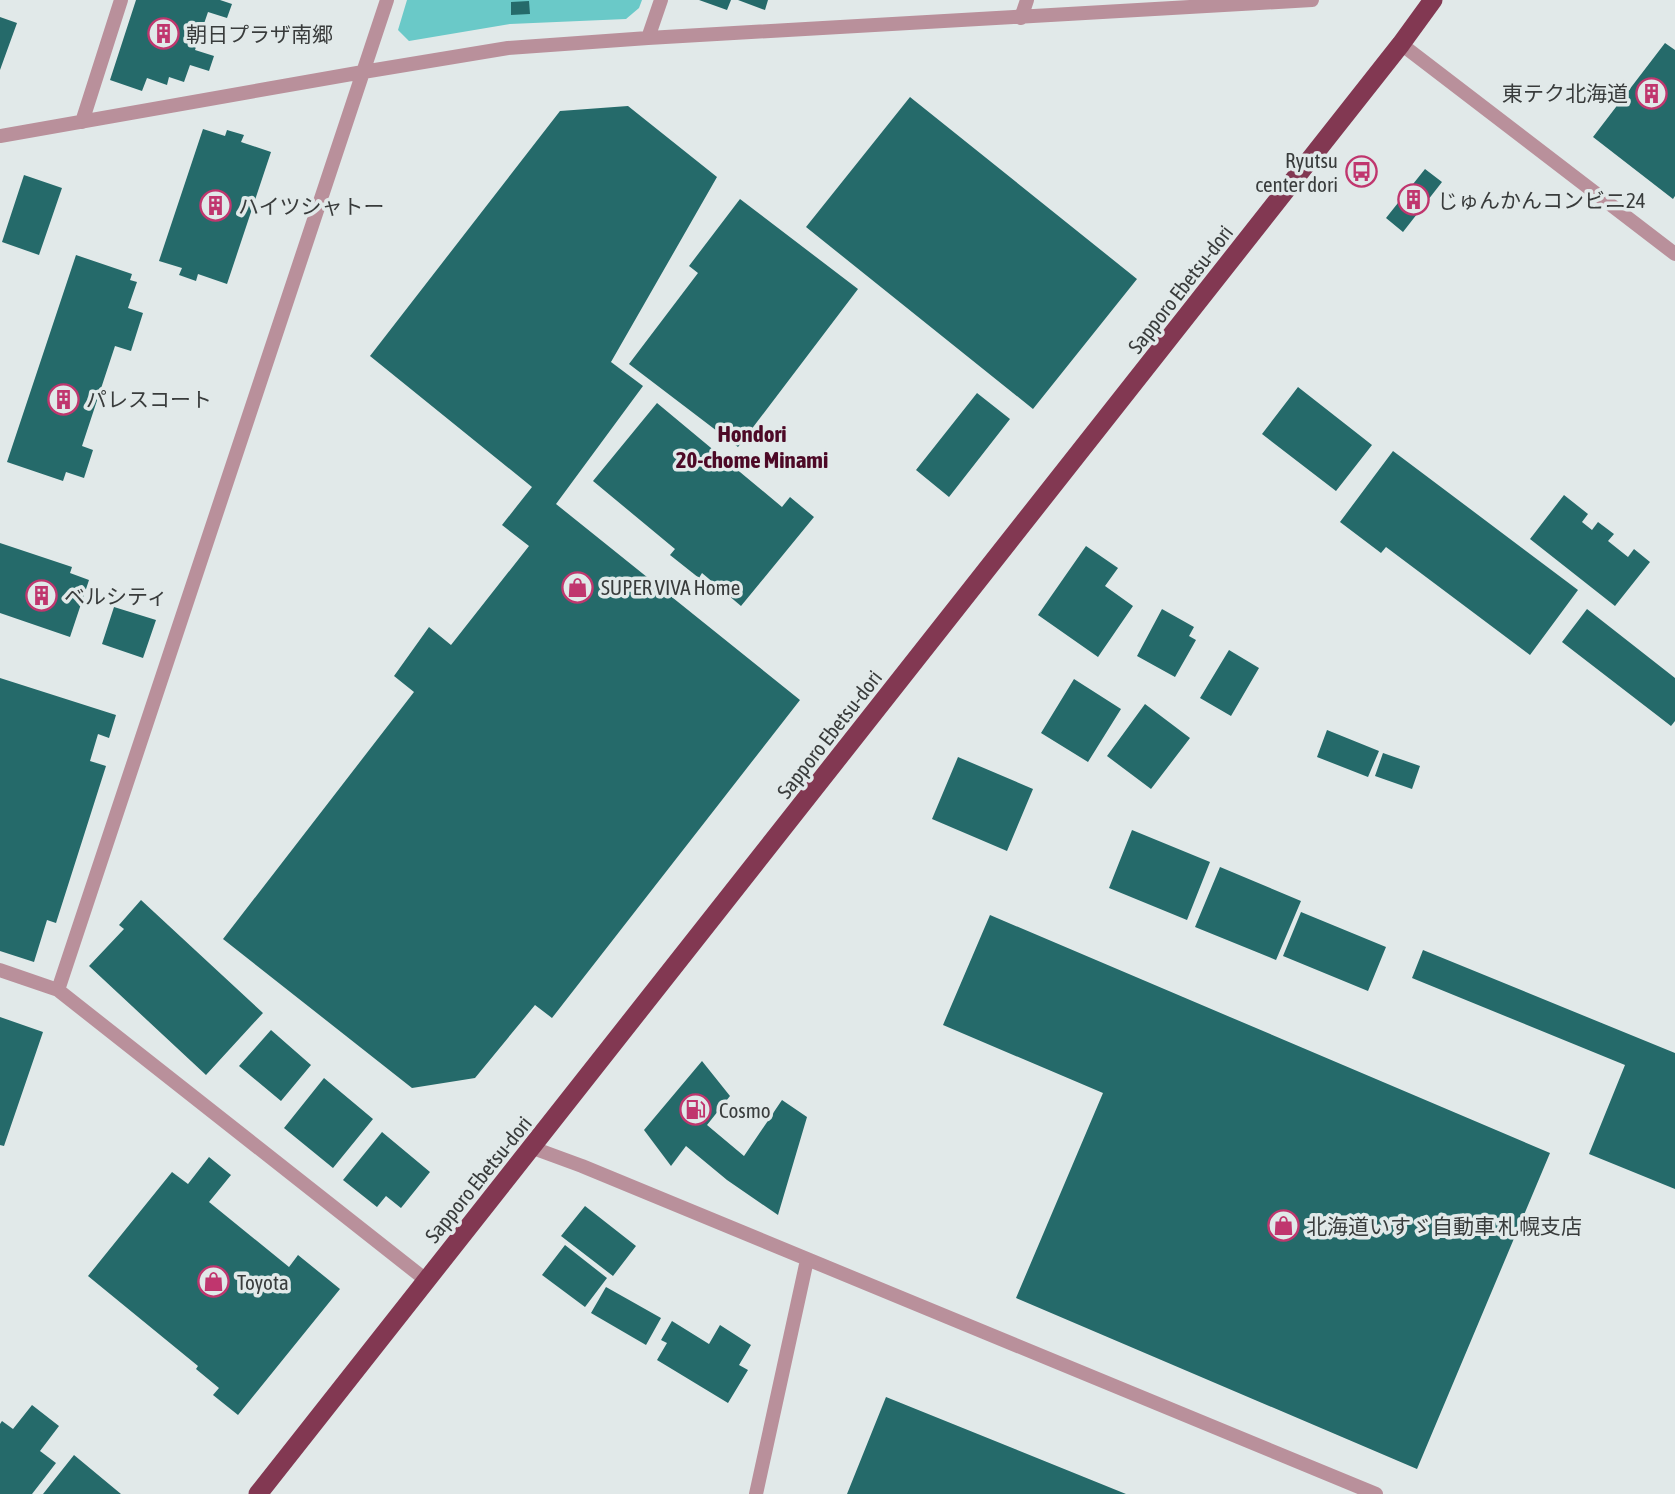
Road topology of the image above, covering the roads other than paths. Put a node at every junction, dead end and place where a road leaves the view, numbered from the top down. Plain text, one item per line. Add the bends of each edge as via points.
1 (121, 0) edge
2 (387, 0) edge
3 (661, 0) edge
4 (1027, 0) edge
5 (1312, 0) edge
6 (1433, 0) edge
7 (1021, 18) junction
8 (648, 38) junction
9 (1402, 44) junction
10 (363, 72) junction
11 (82, 122) junction
12 (0, 136) edge
13 (1675, 254) edge
14 (0, 970) edge
15 (58, 990) junction
16 (533, 1148) junction
17 (807, 1260) junction
18 (426, 1280) junction
19 (258, 1494) edge
20 (756, 1494) edge
21 (1376, 1494) edge

1 - 11 street
2 - 10 street
3 - 8 street
4 - 7 street
5 - 7 street
6 - 9 highway, Sapporo Ebetsu-dori
7 - 8 street
8 - 10 street via 508,48
9 - 13 street
9 - 16 highway, Sapporo Ebetsu-dori
10 - 11 street
10 - 15 street
11 - 12 street
14 - 15 street
15 - 18 street
16 - 17 street
16 - 18 highway, Sapporo Ebetsu-dori
17 - 20 street
17 - 21 street
18 - 19 highway, Sapporo Ebetsu-dori

